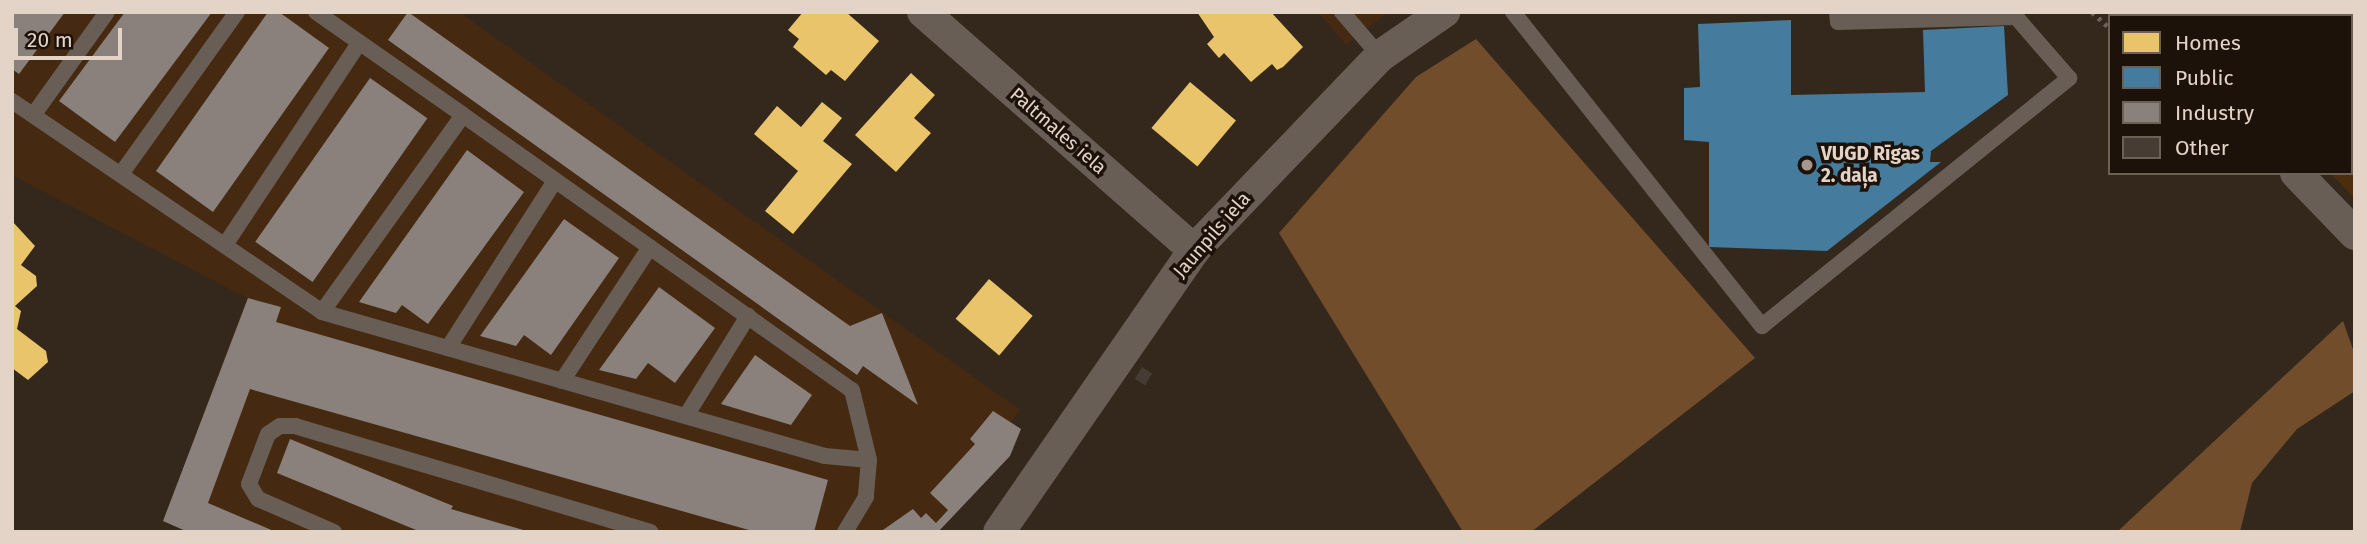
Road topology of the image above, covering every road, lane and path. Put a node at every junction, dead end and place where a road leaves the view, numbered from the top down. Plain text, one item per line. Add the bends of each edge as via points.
1 (107, 12) edge
2 (237, 12) edge
3 (316, 12) edge
4 (923, 12) edge
5 (1342, 12) edge
6 (1444, 12) edge
7 (1513, 12) edge
8 (1838, 12) edge
9 (2092, 12) edge
10 (2108, 26) edge
11 (359, 43) junction
12 (1380, 56) junction
13 (12, 101) edge
14 (34, 114) junction
15 (463, 115) junction
16 (121, 174) junction
17 (2298, 175) edge
18 (555, 181) junction
19 (2355, 234) edge
20 (225, 245) junction
21 (650, 247) junction
22 (1194, 250) junction
23 (322, 312) junction
24 (748, 316) junction
25 (447, 348) junction
26 (562, 381) junction
27 (686, 416) junction
28 (869, 460) junction
29 (334, 532) edge
30 (651, 532) edge
31 (845, 532) edge
32 (999, 532) edge

1 - 14 lane
2 - 16 lane
3 - 11 lane
4 - 22 street, Paltmales iela
5 - 12 lane
6 - 12 street, Jaunpils iela
7 - 8 lane via 1762,326 2069,78 2016,17 1838,22
9 - 10 path
11 - 15 lane
11 - 20 lane
12 - 22 street, Jaunpils iela
13 - 14 lane
14 - 16 lane
15 - 18 lane
15 - 23 lane
16 - 20 lane
17 - 19 street
18 - 21 lane
18 - 25 lane
20 - 23 lane
21 - 24 lane
21 - 26 lane
22 - 32 street, Jaunpils iela
23 - 25 lane
24 - 27 lane
24 - 28 lane via 852,390
25 - 26 lane
26 - 27 lane
27 - 28 lane via 825,456
28 - 31 lane via 866,497
29 - 30 lane via 258,499 249,484 268,434 280,426 295,425

